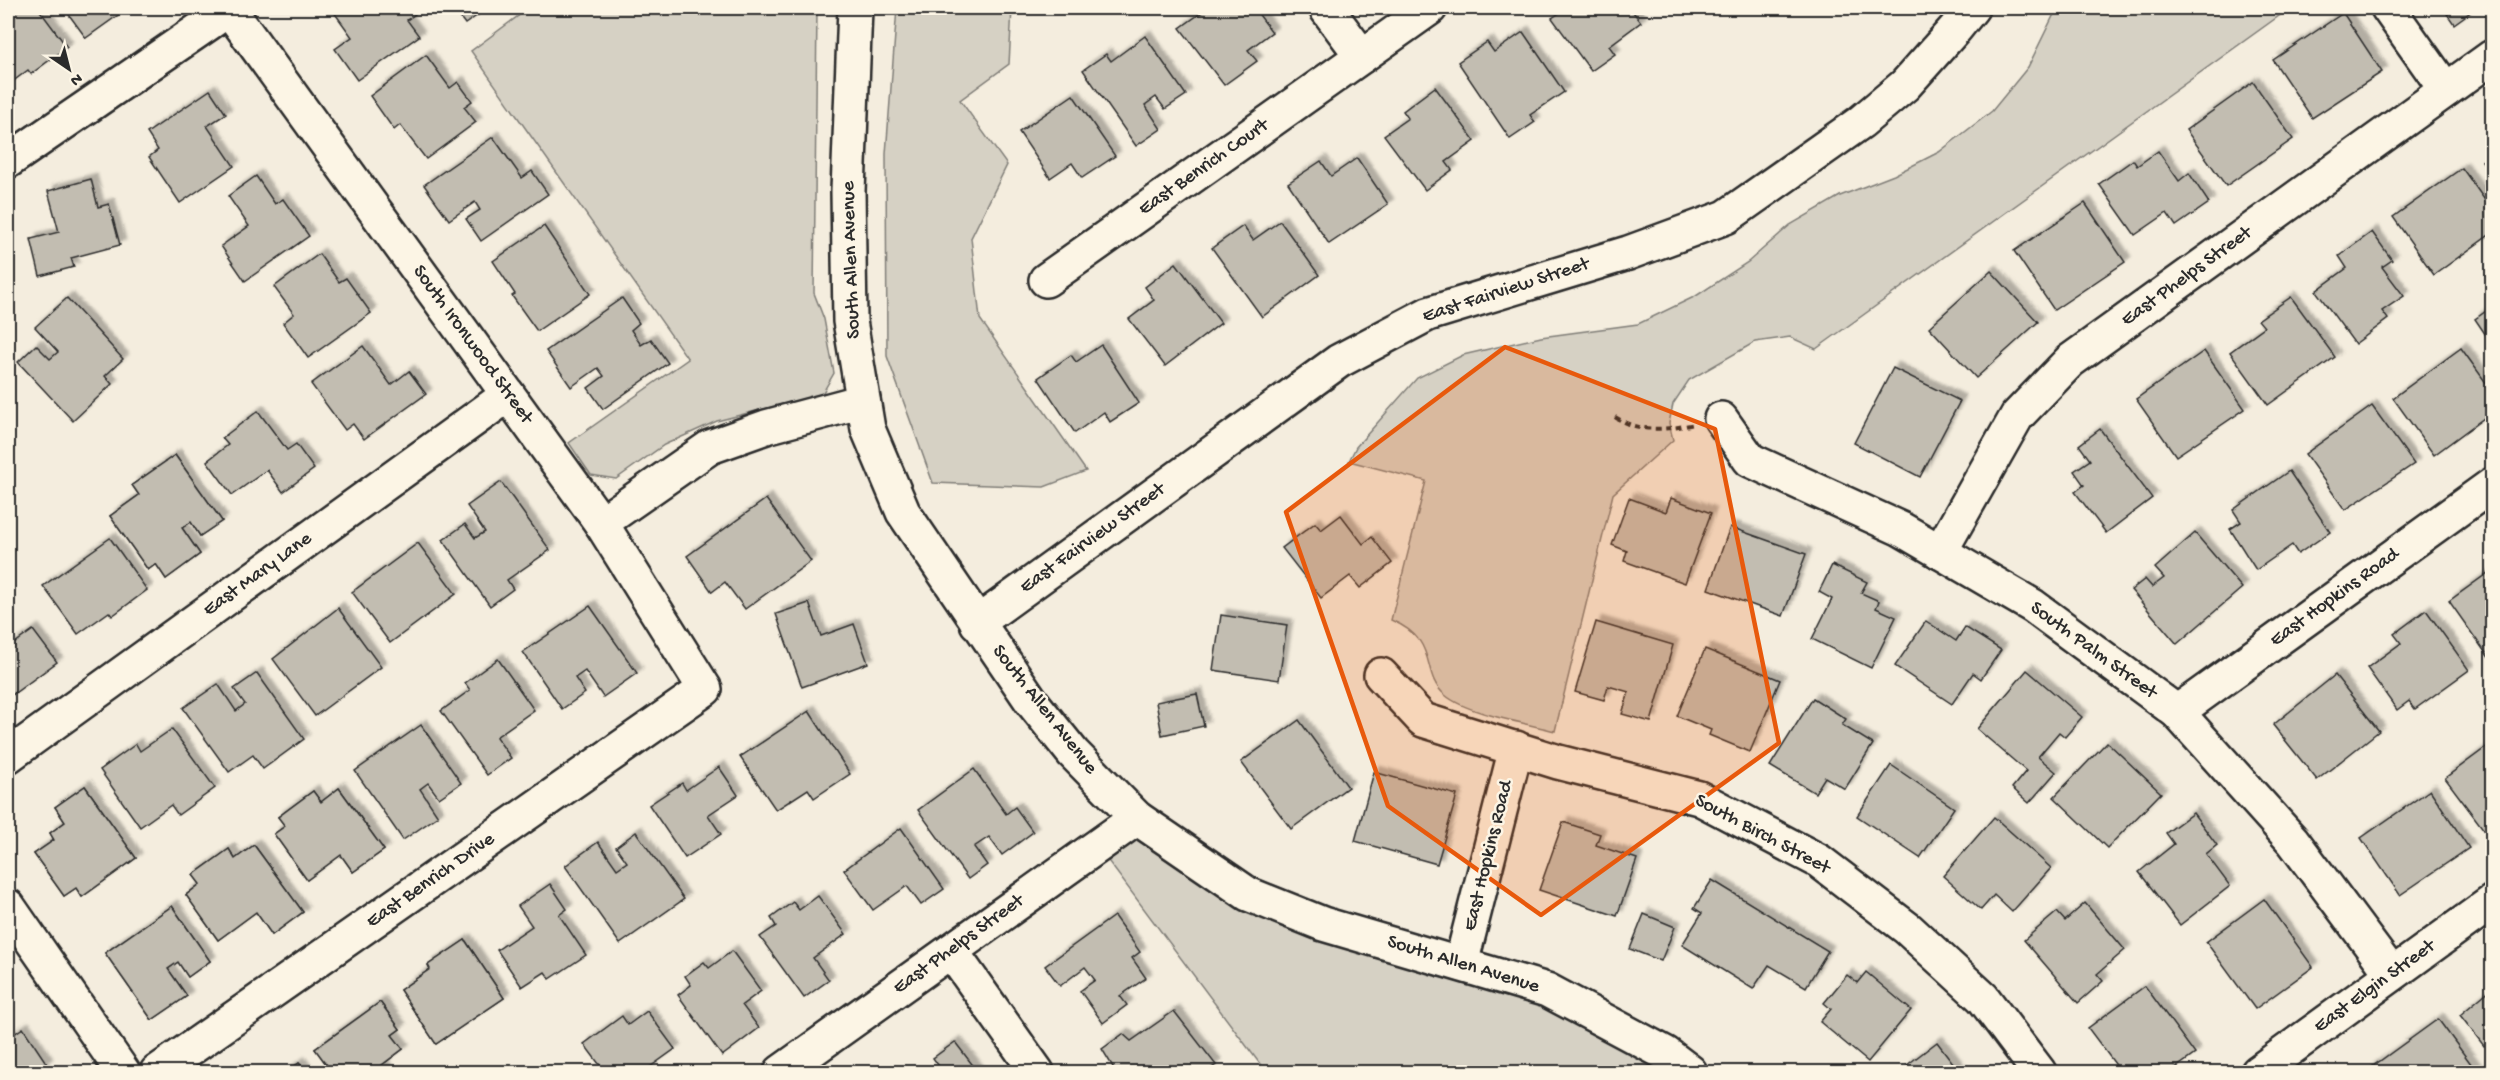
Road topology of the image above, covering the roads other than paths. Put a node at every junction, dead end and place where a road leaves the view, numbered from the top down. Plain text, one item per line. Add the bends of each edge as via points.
1 (230, 8) edge
2 (855, 8) edge
3 (1326, 8) edge
4 (1430, 8) edge
5 (1972, 8) edge
6 (2388, 8) edge
7 (1362, 56) junction
8 (2493, 57) edge
9 (2446, 90) junction
10 (8, 161) edge
11 (1046, 280) dead end
12 (508, 395) junction
13 (863, 400) junction
14 (1721, 420) road end
15 (2493, 485) edge
16 (601, 523) junction
17 (1940, 552) junction
18 (977, 623) junction
19 (1381, 675) dead end
20 (705, 688) joint
21 (2177, 712) junction
22 (1516, 748) junction
23 (8, 756) edge
24 (1137, 818) junction
25 (2493, 902) edge
26 (8, 906) edge
27 (951, 951) junction
28 (1461, 964) junction
29 (2392, 974) junction
30 (123, 1072) edge
31 (157, 1072) edge
32 (780, 1072) edge
33 (1037, 1072) edge
34 (1690, 1072) edge
35 (2039, 1072) edge
36 (2258, 1072) edge

1 - 10 street
1 - 12 street, South Ironwood Street
2 - 13 street, South Allen Avenue via 848,191 850,321
3 - 7 street
4 - 7 street
5 - 18 street, East Fairview Street via 1905,85 1860,122 1726,217 1628,253 1428,314 1369,344 1339,361
6 - 9 street
7 - 11 street, East Benrich Court
8 - 9 street, East Phelps Street
9 - 17 street, East Phelps Street via 2070,361 2017,416
12 - 16 street, South Ironwood Street
12 - 23 street, East Mary Lane
13 - 16 street via 710,447
13 - 18 street, South Allen Avenue via 868,429 903,512
14 - 17 street, South Palm Street via 1750,460 1901,529
15 - 21 street, East Hopkins Road
16 - 20 street, South Ironwood Street
17 - 21 street, South Palm Street via 2033,606
18 - 24 street, South Allen Avenue via 1073,753
19 - 22 street, South Birch Street via 1423,720
20 - 31 street, East Benrich Drive
21 - 29 street, South Palm Street via 2293,841
22 - 28 street, East Hopkins Road
22 - 35 street, South Birch Street via 1699,798 1819,861 1908,929 1983,998
24 - 27 street, East Phelps Street
24 - 28 street, South Allen Avenue via 1248,894 1323,924
25 - 29 street, East Elgin Street
26 - 30 street
27 - 32 street, East Phelps Street
27 - 33 street
28 - 34 street, South Allen Avenue via 1547,990 1665,1053
29 - 36 street, East Elgin Street

